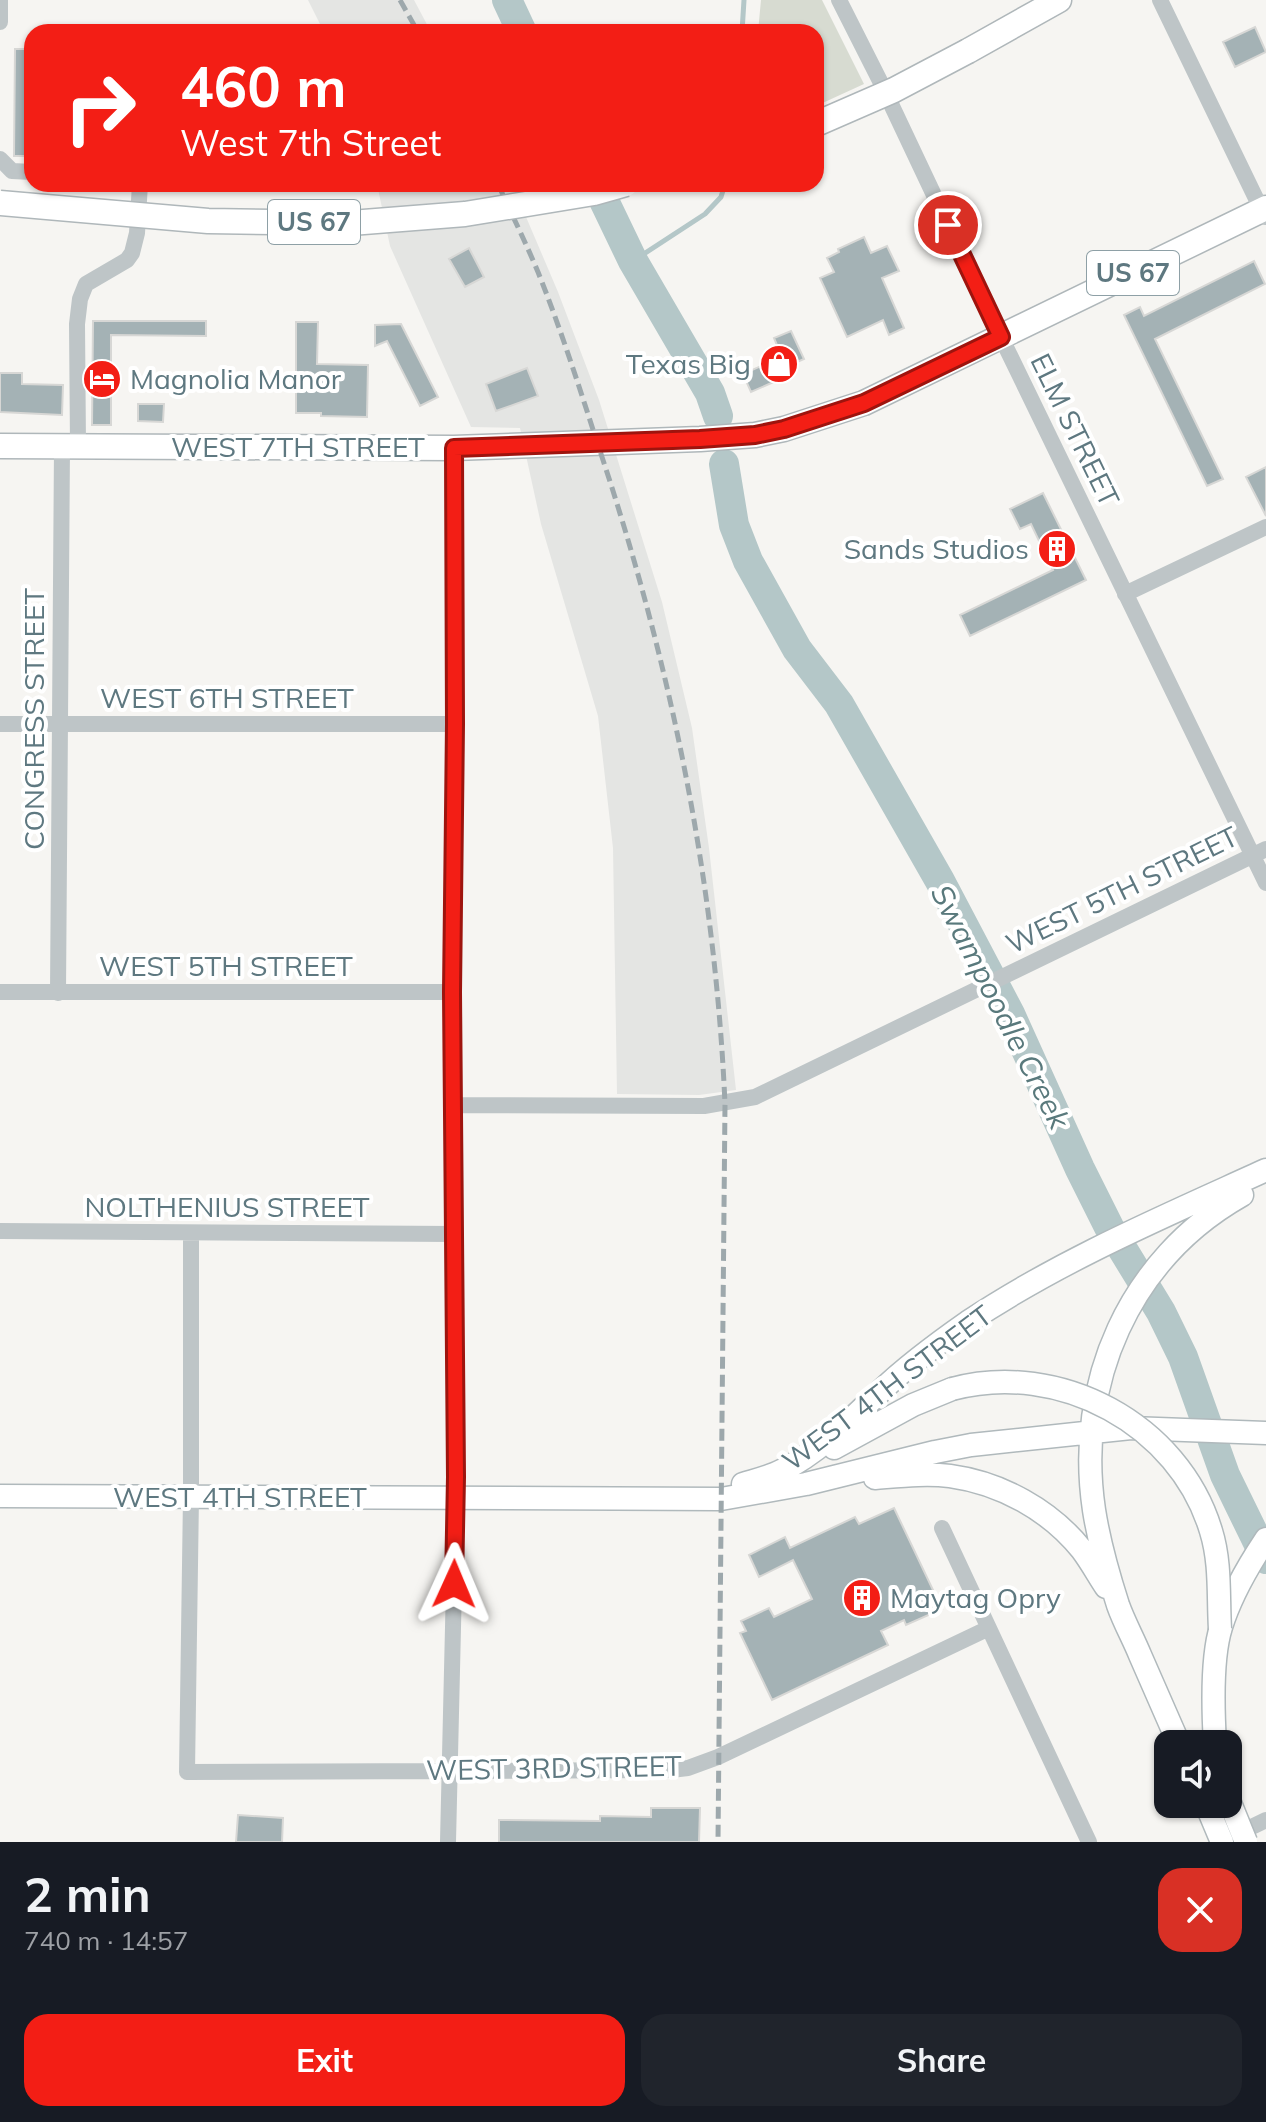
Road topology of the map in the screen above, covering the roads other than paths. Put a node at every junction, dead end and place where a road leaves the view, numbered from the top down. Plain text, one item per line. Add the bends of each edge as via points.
1 (0, 0) edge
2 (839, 0) edge
3 (1059, 0) edge
4 (1160, 0) edge
5 (0, 22) edge
6 (824, 121) edge
7 (0, 159) edge
8 (24, 172) edge
9 (140, 192) edge
10 (598, 192) edge
11 (0, 203) edge
12 (1265, 212) edge
13 (1001, 337) junction
14 (0, 446) edge
15 (70, 446) junction
16 (454, 448) junction
17 (1266, 527) edge
18 (1125, 594) junction
19 (0, 724) edge
20 (455, 724) junction
21 (61, 725) junction
22 (1260, 853) edge
23 (1266, 883) edge
24 (0, 992) edge
25 (452, 992) junction
26 (58, 993) junction
27 (453, 1105) junction
28 (1266, 1170) edge
29 (1266, 1178) edge
30 (0, 1231) edge
31 (191, 1233) junction
32 (454, 1234) junction
33 (1092, 1432) junction
34 (1264, 1433) edge
35 (785, 1469) junction
36 (806, 1484) junction
37 (0, 1496) edge
38 (191, 1496) junction
39 (456, 1499) junction
40 (672, 1499) junction
41 (942, 1528) dead end
42 (1266, 1539) edge
43 (1119, 1607) junction
44 (987, 1629) junction
45 (1220, 1629) junction
46 (1173, 1730) edge
47 (1215, 1730) edge
48 (450, 1771) junction
49 (1212, 1818) edge
50 (1236, 1818) edge
51 (1266, 1820) edge
52 (448, 1842) edge
53 (1089, 1842) edge
54 (1222, 1842) edge
55 (1246, 1842) edge

1 - 5 street
2 - 13 street, ELM STREET
3 - 6 main road, bridge via 894,90
4 - 12 street
7 - 8 street via 12,171
9 - 15 street, CONGRESS STREET via 132,253 86,284 80,299
10 - 11 main road, US 67, bridge via 465,214 351,223 208,221
12 - 13 main road, WEST 7TH STREET / US 67
13 - 16 main road, WEST 7TH STREET / US 67 via 864,403 755,435
13 - 18 street, ELM STREET
14 - 15 main road, WEST 7TH STREET / US 67
15 - 16 main road, WEST 7TH STREET / US 67
15 - 21 street, CONGRESS STREET
16 - 20 street
17 - 18 street
18 - 22 street, ELM STREET
19 - 21 street, WEST 6TH STREET
20 - 21 street, WEST 6TH STREET
20 - 25 street
21 - 26 street, CONGRESS STREET
22 - 23 street, ELM STREET
22 - 27 street, WEST 5TH STREET via 755,1097 704,1106
24 - 26 street, WEST 5TH STREET
25 - 26 street, WEST 5TH STREET
25 - 27 street
27 - 32 street
28 - 35 main road, WEST 4TH STREET via 1140,1227 1010,1296 951,1334 846,1425
29 - 33 main road via 1200,1222 1141,1289 1117,1330 1099,1383
30 - 31 street, NOLTHENIUS STREET
31 - 32 street, NOLTHENIUS STREET
31 - 38 street
32 - 39 street
33 - 34 main road via 1131,1428
33 - 36 main road via 962,1447
33 - 43 main road via 1094,1510
35 - 40 main road, WEST 4TH STREET
35 - 45 main road, bridge via 952,1389 994,1381 1027,1382 1076,1394 1131,1422 1158,1445 1191,1488 1212,1533
36 - 40 main road, WEST 4TH STREET via 721,1499
36 - 43 main road via 927,1475 999,1489 1032,1506 1071,1538
37 - 38 main road, WEST 4TH STREET
38 - 39 main road, WEST 4TH STREET
38 - 48 street, WEST 3RD STREET via 187,1772
39 - 40 main road, WEST 4TH STREET
39 - 48 street
41 - 44 street
42 - 45 main road via 1242,1577
43 - 46 main road
44 - 48 street, WEST 3RD STREET via 688,1768
44 - 53 street
45 - 47 main road
48 - 52 street
49 - 54 main road, bridge
50 - 55 main road, bridge
51 - 54 street

